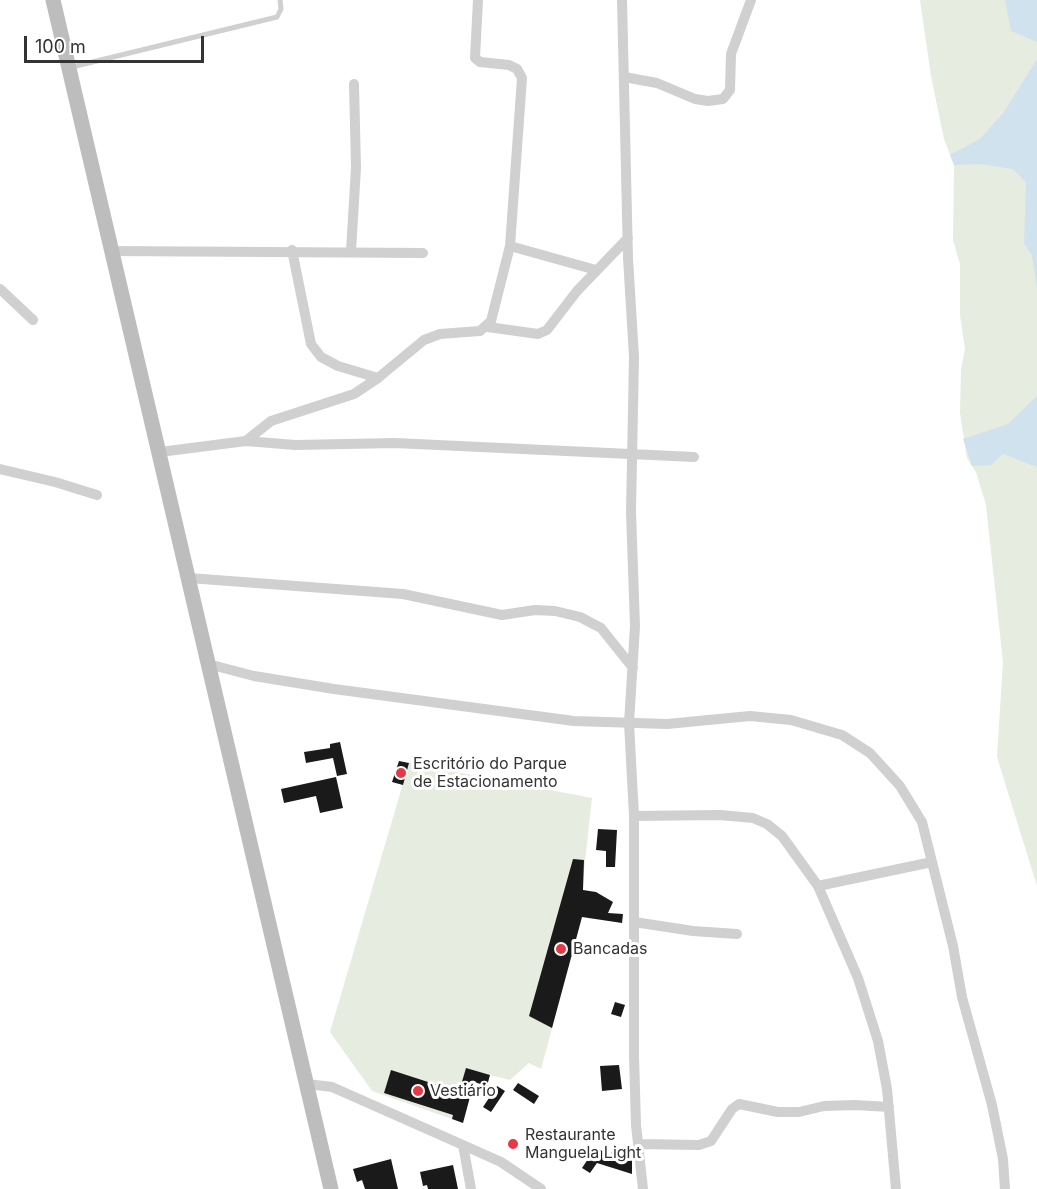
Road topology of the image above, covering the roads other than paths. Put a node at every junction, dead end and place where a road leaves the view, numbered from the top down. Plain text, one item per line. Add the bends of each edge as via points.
1 (52, 0) edge
2 (280, 0) edge
3 (478, 0) edge
4 (621, 0) edge
5 (751, 0) edge
6 (68, 68) junction
7 (624, 76) junction
8 (354, 84) dead end
9 (628, 238) junction
10 (510, 246) junction
11 (292, 250) junction
12 (111, 251) junction
13 (351, 251) junction
14 (423, 253) dead end
15 (596, 270) junction
16 (0, 289) edge
17 (33, 320) dead end
18 (488, 327) junction
19 (378, 378) junction
20 (246, 441) junction
21 (160, 452) junction
22 (631, 454) junction
23 (694, 458) dead end
24 (0, 469) edge
25 (97, 495) dead end
26 (189, 578) junction
27 (208, 664) junction
28 (633, 668) junction
29 (629, 723) junction
30 (634, 816) junction
31 (932, 862) junction
32 (818, 886) junction
33 (634, 922) junction
34 (737, 933) dead end
35 (307, 1084) junction
36 (889, 1107) junction
37 (638, 1144) junction
38 (463, 1145) junction
39 (331, 1189) edge
40 (471, 1189) edge
41 (541, 1189) edge
42 (643, 1189) edge
43 (896, 1189) edge
44 (1005, 1189) edge

1 - 6 main road
2 - 6 lane via 277,17
3 - 10 street via 475,58 509,65 522,78
4 - 7 street
5 - 7 street via 731,54 730,90 723,99 695,99 657,83
6 - 12 main road
7 - 9 street
8 - 13 street via 356,168
9 - 15 street
9 - 22 street via 634,357
10 - 15 street
10 - 18 street
11 - 12 street
11 - 13 street
11 - 19 street via 311,344 321,357 338,366
12 - 21 main road
13 - 14 street
15 - 18 street via 547,330 538,334
16 - 17 street
18 - 19 street via 424,340
19 - 20 street via 354,394 271,421
20 - 21 street
20 - 22 street via 295,445 395,443
21 - 26 main road
22 - 23 street
22 - 28 street
24 - 25 street
26 - 27 main road
26 - 28 street via 403,594 502,615 555,611 580,617 601,628
27 - 29 street via 254,676 509,714 574,722
27 - 35 main road
28 - 29 street
29 - 30 street
29 - 31 street via 667,724 750,716 791,720 842,735 870,753 900,786 922,822
30 - 32 street via 720,815 760,821 782,836
30 - 33 street
31 - 32 street
31 - 44 street via 992,1104
32 - 36 street via 871,1011
33 - 34 street
33 - 37 street
35 - 38 street via 332,1087
35 - 39 main road
36 - 37 street via 824,1106 778,1112 739,1104 711,1141 699,1145
36 - 43 street
37 - 42 street
38 - 40 street
38 - 41 street via 501,1162

